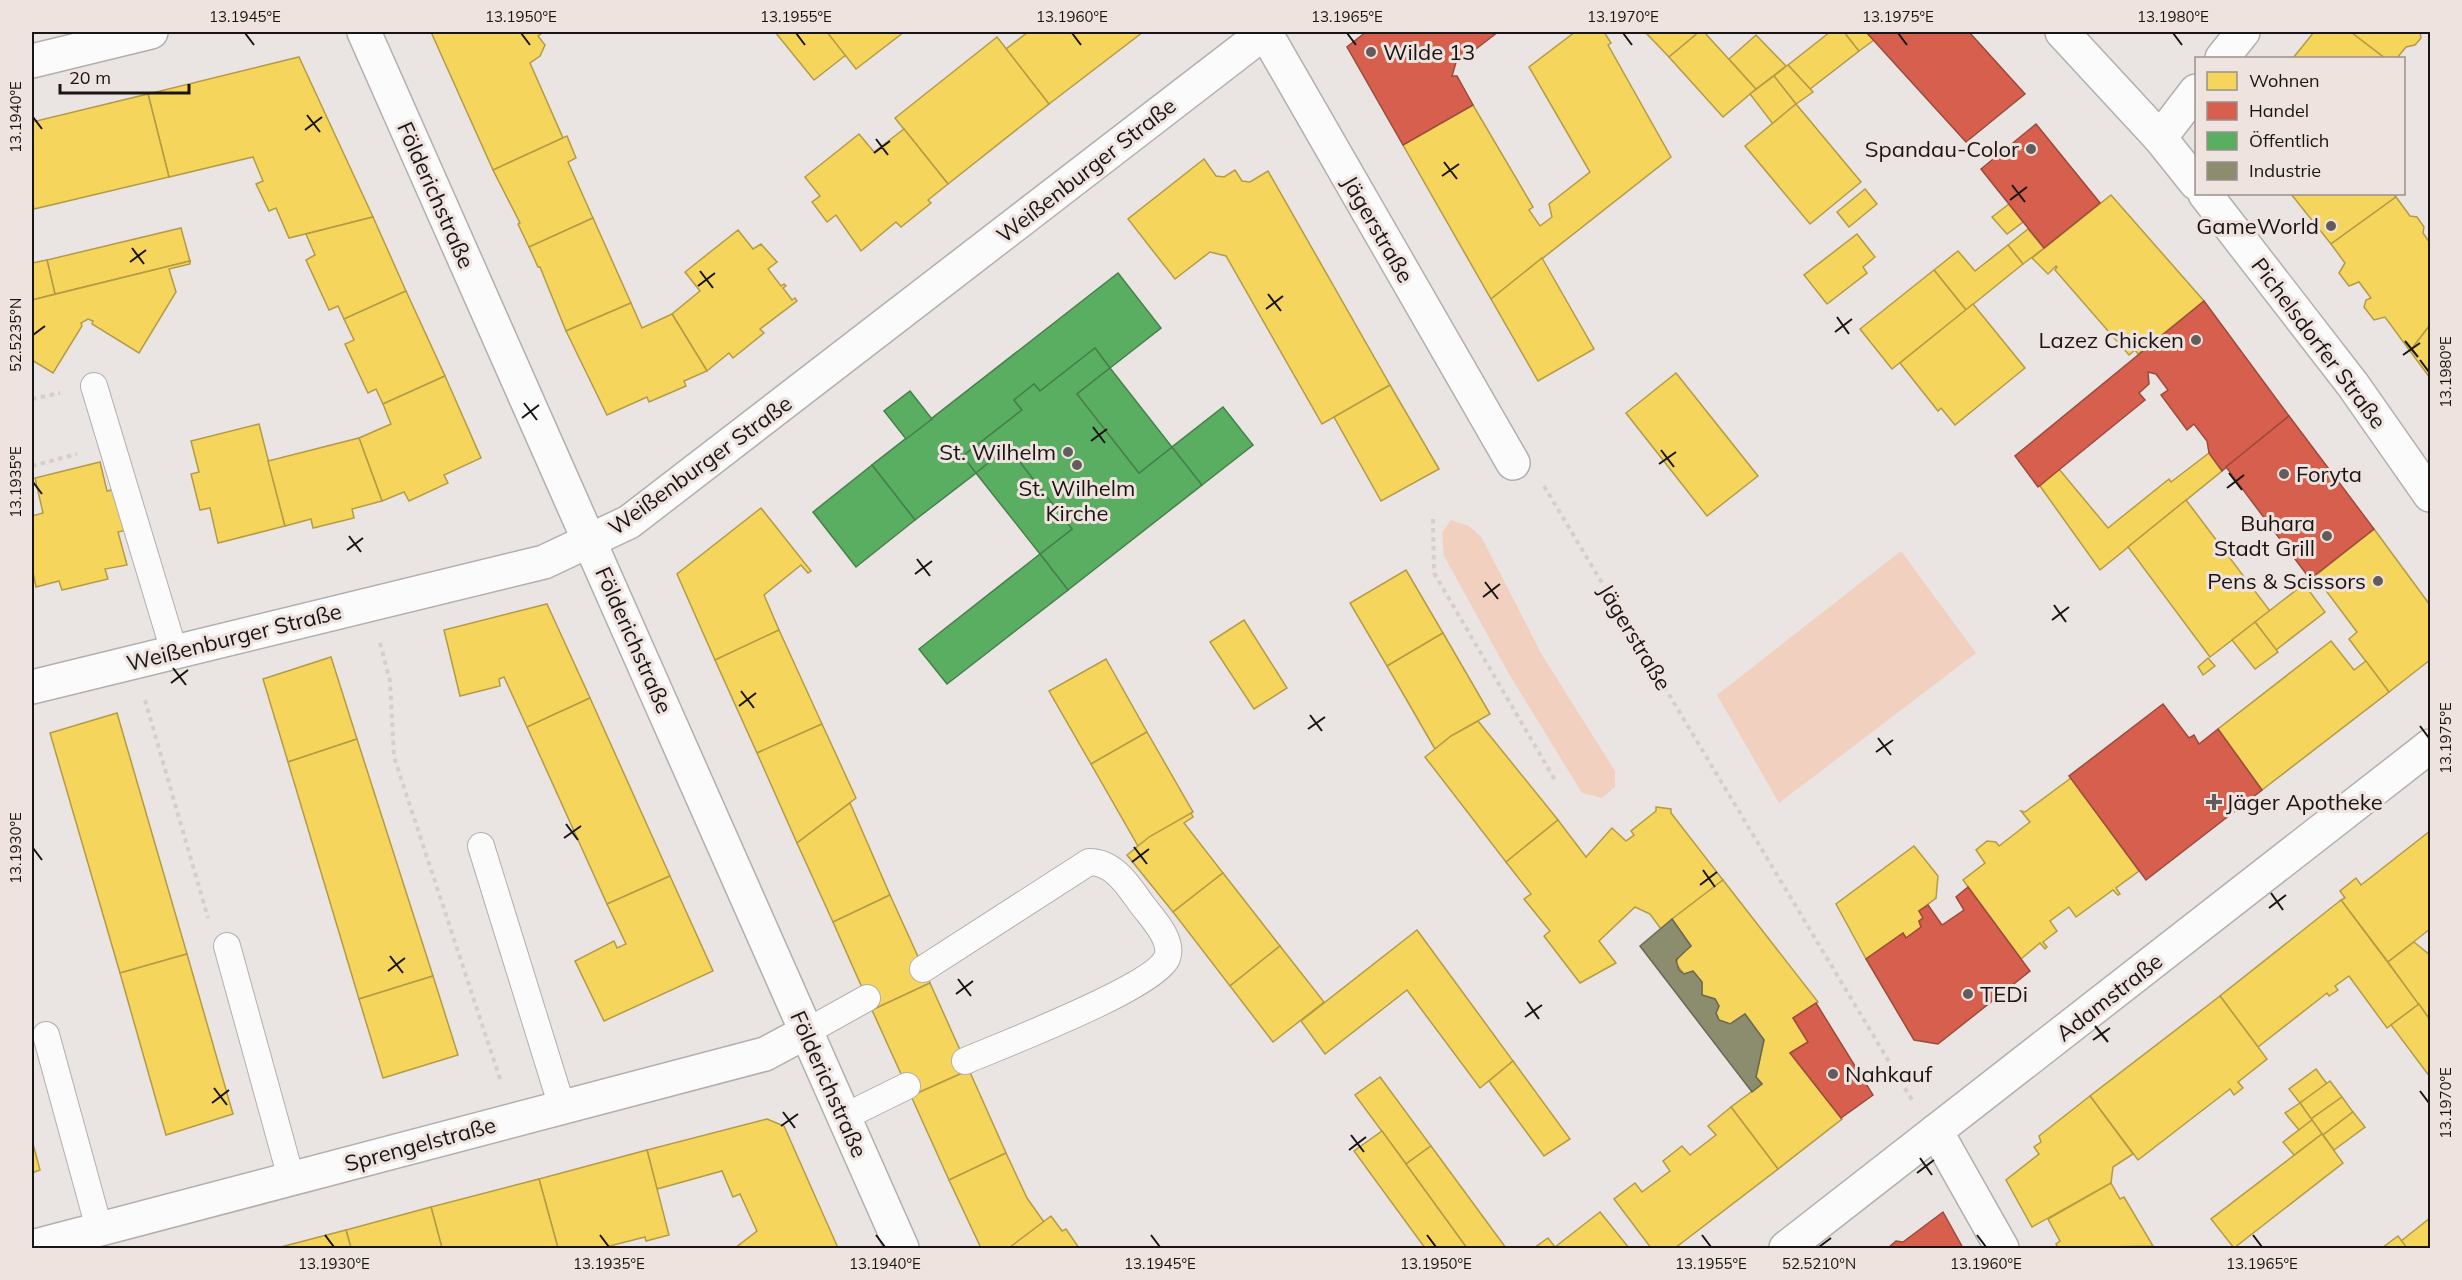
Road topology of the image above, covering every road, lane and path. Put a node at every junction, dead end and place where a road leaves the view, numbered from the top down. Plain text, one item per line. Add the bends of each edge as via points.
1 (151, 32) edge
2 (364, 32) edge
3 (1265, 32) edge
4 (2062, 32) edge
5 (2243, 32) edge
6 (2223, 57) edge
7 (32, 61) edge
8 (2195, 92) edge
9 (2160, 138) junction
10 (2195, 182) edge
11 (2206, 195) edge
12 (94, 386) dead end
13 (112, 445) junction
14 (1513, 463) joint
15 (32, 466) edge
16 (2430, 495) edge
17 (1433, 519) dead end
18 (591, 541) junction
19 (378, 633) dead end
20 (174, 651) junction
21 (32, 687) edge
22 (143, 691) dead end
23 (2430, 746) edge
24 (1555, 780) dead end
25 (481, 846) dead end
26 (227, 946) joint
27 (923, 969) dead end
28 (867, 998) dead end
29 (806, 1032) junction
30 (46, 1035) dead end
31 (965, 1061) dead end
32 (502, 1083) dead end
33 (907, 1086) dead end
34 (562, 1107) junction
35 (844, 1117) junction
36 (1936, 1131) junction
37 (291, 1178) junction
38 (99, 1228) junction
39 (32, 1247) edge
40 (902, 1248) edge
41 (1786, 1248) edge
42 (2002, 1248) edge

1 - 7 street
2 - 18 street, Földerichstraße
3 - 14 street, Jägerstraße
3 - 18 street, Weißenburger Straße via 688,479 629,522
4 - 9 street
5 - 6 street
8 - 9 street
9 - 10 street
11 - 16 street, Pichelsdorfer Straße via 2353,385
12 - 13 lane
13 - 15 path
13 - 20 lane
14 - 36 path, Jägerstraße via 1542,482 1905,1089
17 - 24 path via 1434,573
18 - 20 street, Weißenburger Straße via 544,562
18 - 29 street, Földerichstraße
19 - 32 path via 390,681 394,758
20 - 21 street, Weißenburger Straße
22 - 26 path via 208,919
23 - 36 street, Adamstraße
25 - 34 lane
26 - 37 lane
27 - 31 lane via 1089,861 1111,867 1167,943 1168,956 1159,970 1145,979
28 - 29 lane
29 - 34 street, Sprengelstraße via 765,1054
29 - 35 street, Földerichstraße
30 - 38 lane
33 - 35 lane
34 - 37 street, Sprengelstraße
35 - 40 street, Földerichstraße
36 - 41 street, Adamstraße
36 - 42 street
37 - 38 street, Sprengelstraße
38 - 39 street, Sprengelstraße

